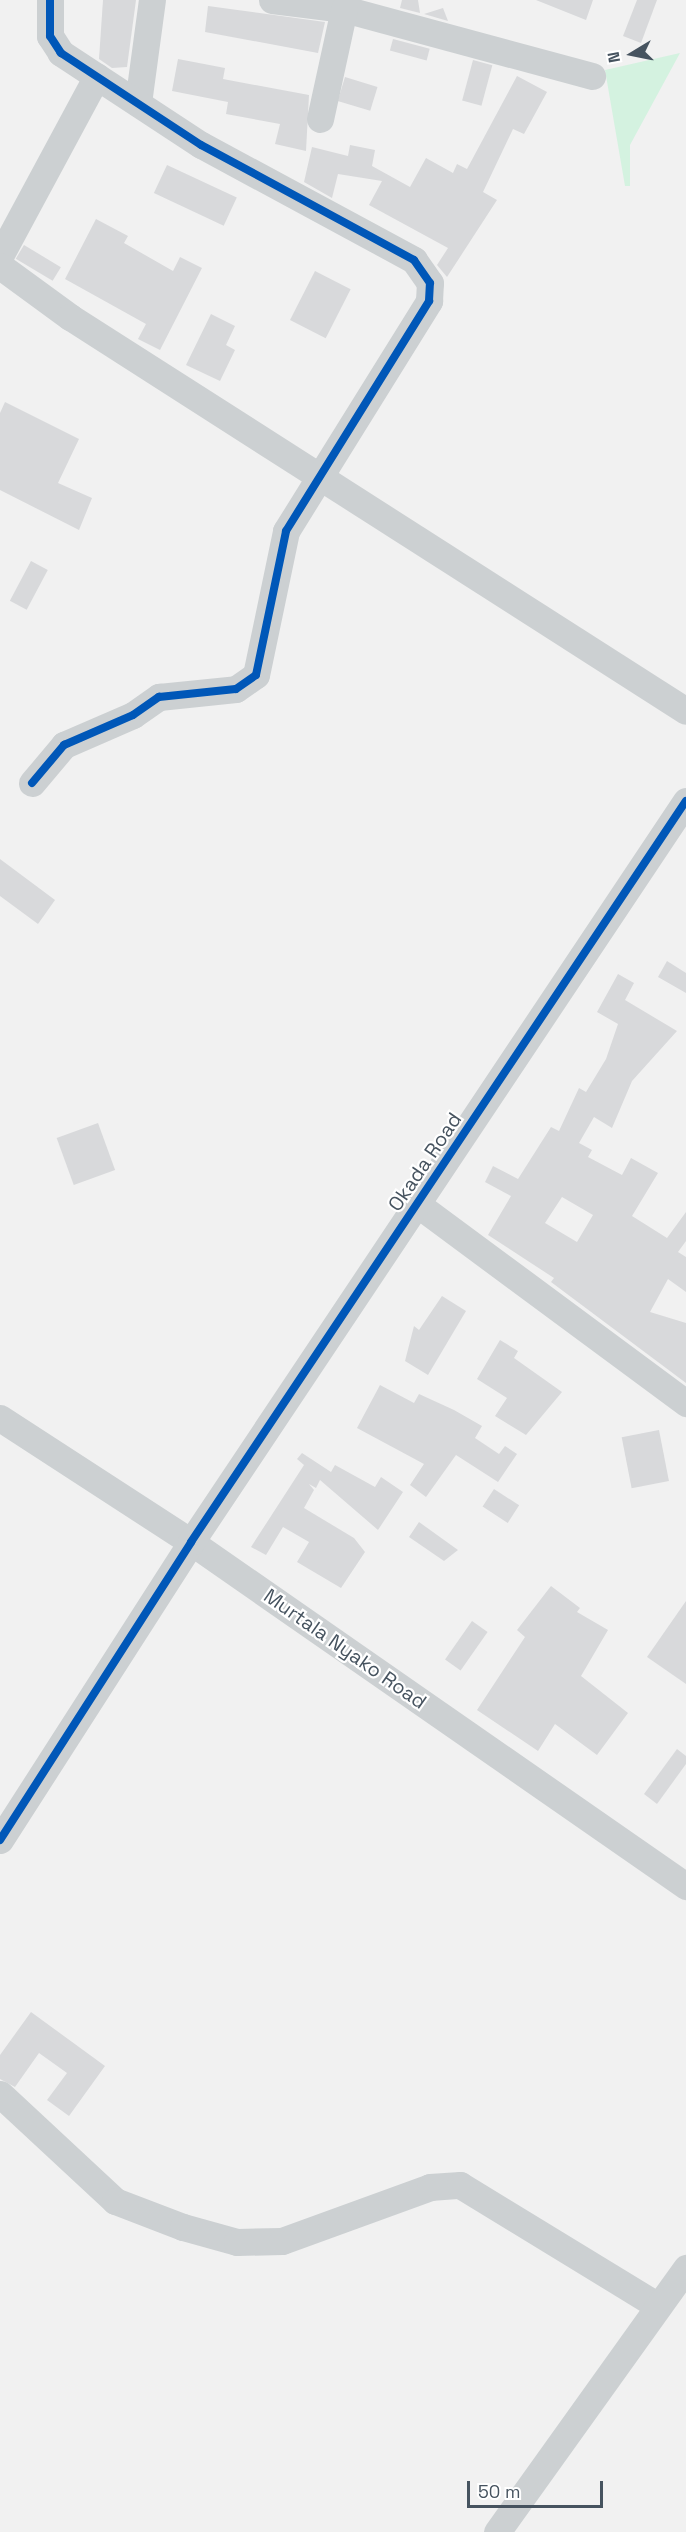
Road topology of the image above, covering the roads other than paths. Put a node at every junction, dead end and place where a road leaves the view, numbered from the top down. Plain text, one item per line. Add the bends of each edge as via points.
1 (50, 0) edge
2 (152, 0) edge
3 (272, 0) edge
4 (344, 9) junction
5 (97, 76) junction
6 (592, 76) dead end
7 (138, 103) junction
8 (320, 119) dead end
9 (0, 256) edge
10 (0, 266) edge
11 (321, 479) junction
12 (686, 711) edge
13 (32, 783) dead end
14 (686, 801) edge
15 (417, 1204) junction
16 (686, 1403) edge
17 (0, 1418) edge
18 (191, 1542) junction
19 (2, 1835) edge
20 (686, 1886) edge
21 (0, 2094) edge
22 (686, 2268) edge
23 (658, 2306) junction
24 (497, 2532) edge

1 - 5 street via 55,45
2 - 7 street
3 - 4 street
4 - 6 street
4 - 8 street
5 - 7 street
5 - 9 street
7 - 11 street via 201,145 414,261 430,283 429,301
10 - 11 street
11 - 12 street
11 - 13 street via 282,540 259,667 248,684 159,697 133,715 64,745
14 - 15 street, Okada Road
15 - 16 street
15 - 18 street, Okada Road
17 - 18 street, Murtala Nyako Road
18 - 19 street, Okada Road
18 - 20 street, Murtala Nyako Road
21 - 23 street via 114,2201 183,2227 237,2242 282,2241 430,2187 460,2185
22 - 23 street
23 - 24 street

